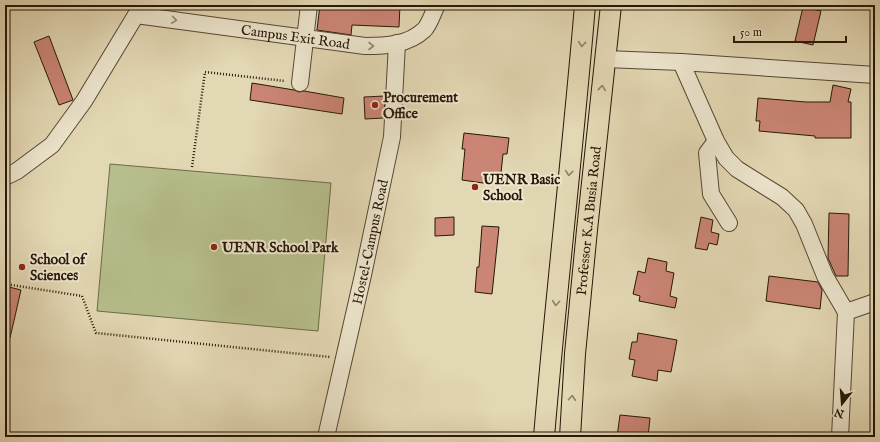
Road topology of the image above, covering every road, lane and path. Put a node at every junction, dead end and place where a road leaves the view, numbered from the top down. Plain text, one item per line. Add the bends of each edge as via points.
1 (309, 5) edge
2 (437, 5) edge
3 (585, 5) edge
4 (612, 5) edge
5 (132, 10) edge
6 (305, 38) junction
7 (397, 43) junction
8 (605, 60) junction
9 (681, 62) junction
10 (875, 75) edge
11 (300, 83) joint
12 (575, 118) junction
13 (598, 119) junction
14 (716, 141) junction
15 (572, 147) junction
16 (595, 149) junction
17 (192, 167) dead end
18 (5, 177) edge
19 (729, 223) dead end
20 (5, 284) edge
21 (875, 302) edge
22 (846, 312) junction
23 (344, 359) junction
24 (326, 437) edge
25 (544, 437) edge
26 (570, 437) edge
27 (840, 437) edge

1 - 6 street
2 - 7 street, Campus Exit Road via 425,29 409,40
3 -> 12 main road, Professor K.A Busia Road
4 - 8 main road, Professor K.A Busia Road
5 -> 6 street, Campus Exit Road
5 - 18 street via 84,101 52,145
6 -> 7 street, Campus Exit Road via 365,46
6 - 11 street
7 - 23 street, Hostel-Campus Road via 392,137
8 - 9 street
13 -> 8 main road, Professor K.A Busia Road
9 - 10 street
9 - 14 street
11 - 17 path via 205,72
12 - 13 main road
12 - 15 main road, Professor K.A Busia Road
13 - 16 main road, Professor K.A Busia Road
14 - 19 street via 707,153 711,194
14 - 22 street via 726,158 737,169 782,197 796,210 824,276
15 - 16 main road
15 -> 25 main road, Professor K.A Busia Road
26 -> 16 main road, Professor K.A Busia Road via 575,354
20 - 23 path via 82,296 96,333
21 - 22 street
22 - 27 street
23 - 24 street, Hostel-Campus Road

